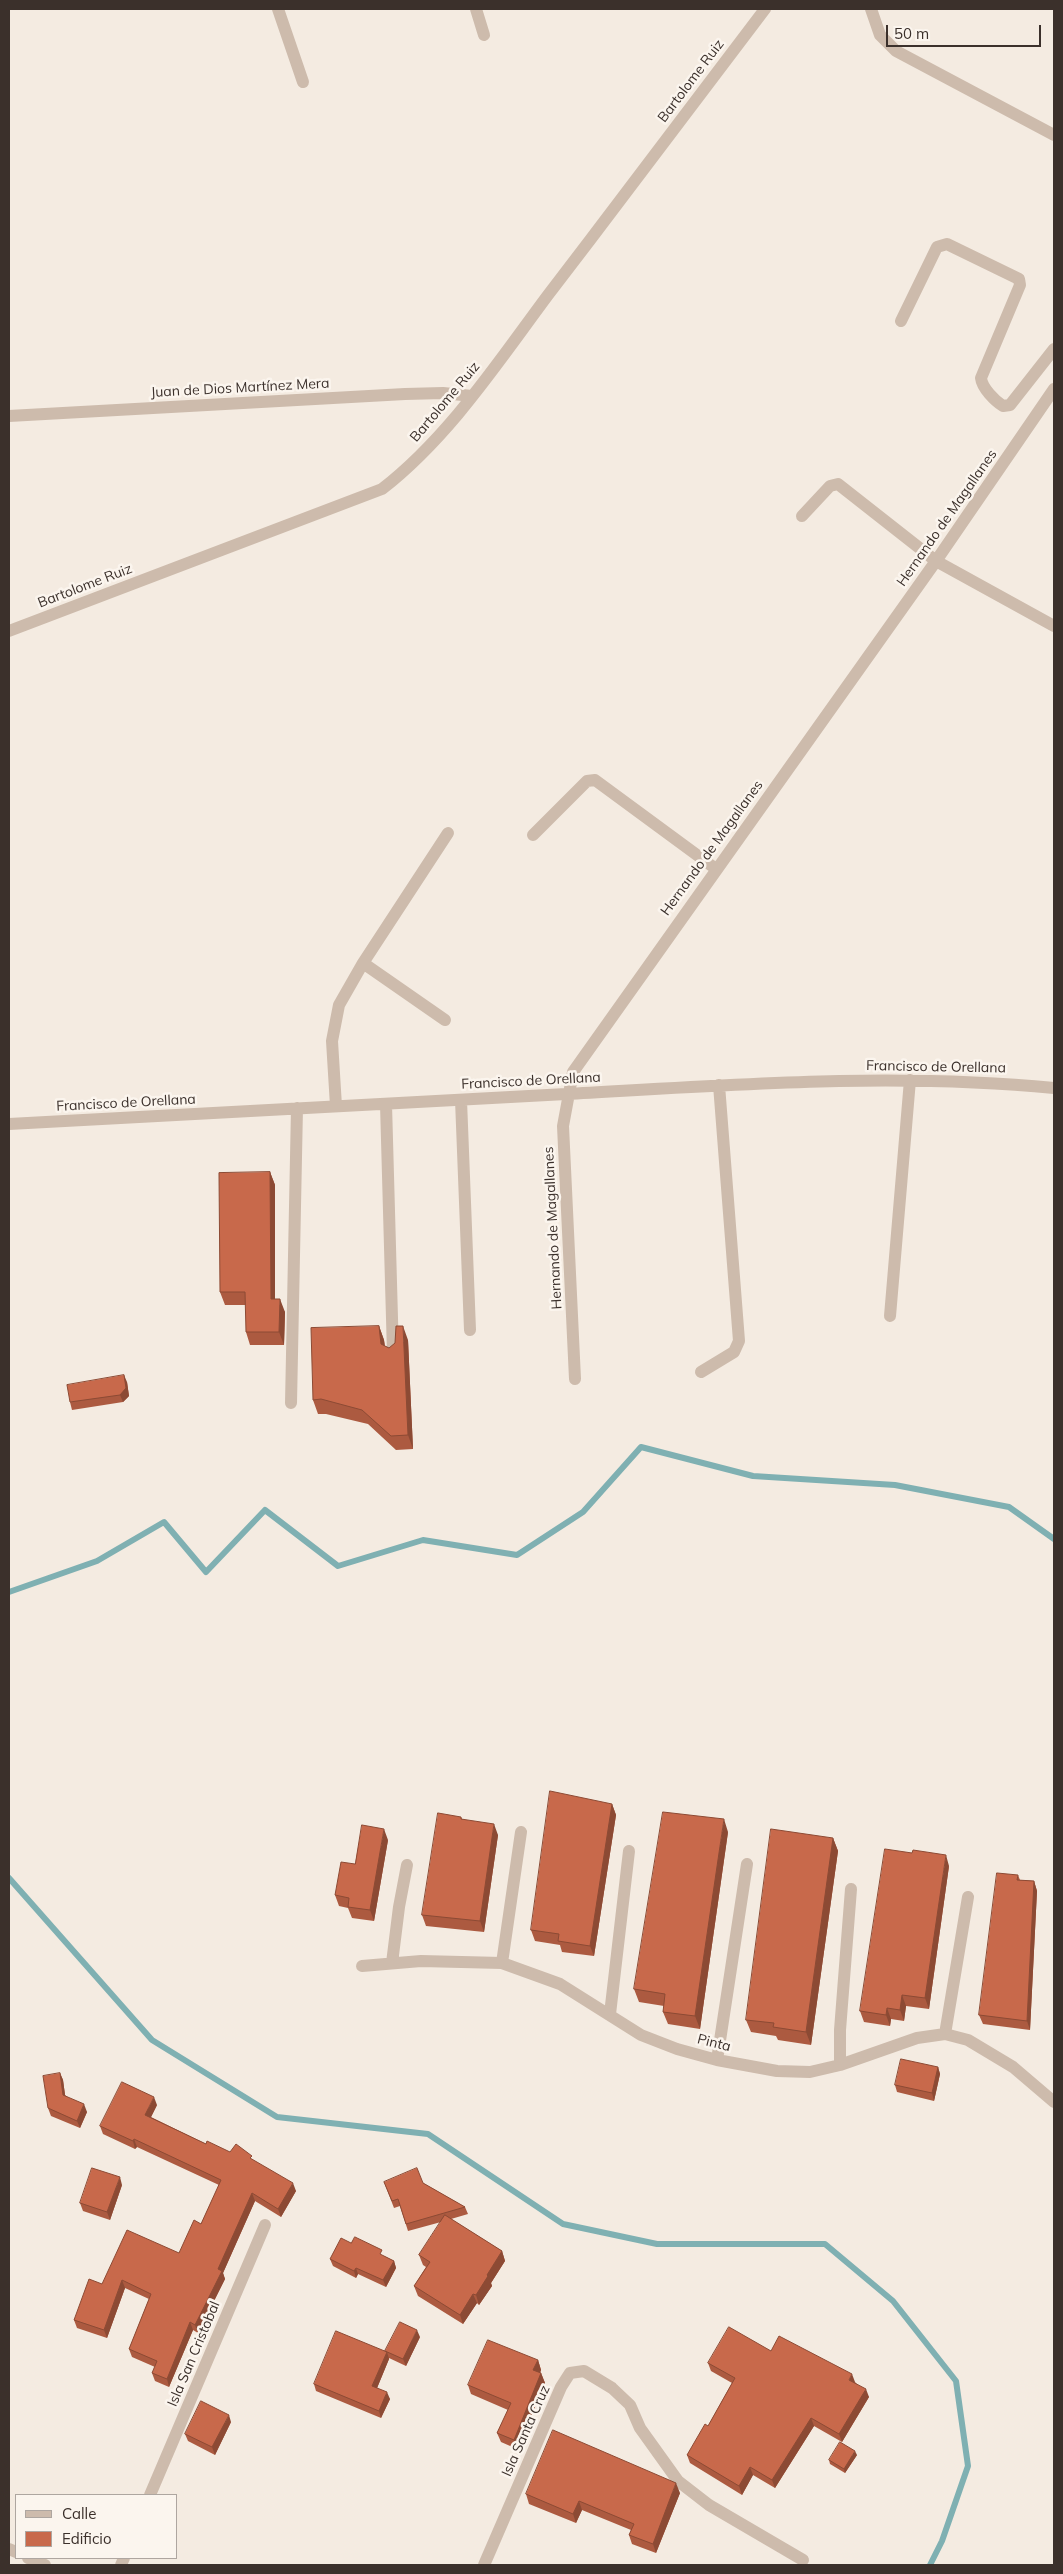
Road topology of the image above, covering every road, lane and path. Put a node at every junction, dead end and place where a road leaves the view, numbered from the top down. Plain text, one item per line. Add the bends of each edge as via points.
1 (278, 9) edge
2 (476, 9) edge
3 (765, 9) edge
4 (871, 9) edge
5 (484, 35) dead end
6 (303, 82) dead end
7 (1054, 135) edge
8 (901, 321) dead end
9 (1054, 349) edge
10 (1054, 389) edge
11 (472, 396) junction
12 (9, 416) edge
13 (802, 516) dead end
14 (936, 560) junction
15 (1054, 626) edge
16 (9, 631) edge
17 (448, 833) dead end
18 (533, 835) dead end
19 (716, 868) junction
20 (363, 963) junction
21 (445, 1020) dead end
22 (910, 1080) junction
23 (719, 1085) junction
24 (1054, 1088) edge
25 (570, 1094) junction
26 (461, 1100) junction
27 (386, 1104) junction
28 (336, 1106) junction
29 (297, 1108) junction
30 (9, 1124) edge
31 (890, 1316) dead end
32 (470, 1330) dead end
33 (393, 1354) edge
34 (701, 1372) dead end
35 (575, 1379) dead end
36 (291, 1403) dead end
37 (521, 1832) dead end
38 (629, 1850) dead end
39 (747, 1864) dead end
40 (408, 1865) dead end
41 (851, 1889) dead end
42 (968, 1897) dead end
43 (392, 1963) junction
44 (502, 1963) junction
45 (362, 1966) dead end
46 (610, 2014) junction
47 (945, 2034) junction
48 (717, 2060) junction
49 (840, 2065) junction
50 (1054, 2102) edge
51 (265, 2225) dead end
52 (150, 2494) edge
53 (30, 2559) edge
54 (802, 2560) dead end
55 (45, 2565) edge
56 (484, 2565) edge

1 - 6 street
2 - 5 street
3 - 11 street, Bartolome Ruiz
4 - 7 street via 880,35 896,51
8 - 9 street via 937,247 947,244 1019,279 1020,285 981,378 982,384 998,403 1010,405
10 - 14 street, Hernando de Magallanes
11 - 12 street, Juan de Dios Martínez Mera via 405,394
11 - 16 street, Bartolome Ruiz via 412,464 382,489
13 - 14 street via 830,486 838,484
14 - 15 street
14 - 19 street, Hernando de Magallanes
17 - 20 street
18 - 19 street via 587,781 595,780
19 - 25 street, Hernando de Magallanes via 585,1051 573,1072
20 - 21 street
20 - 28 street via 338,1005 332,1041
22 - 23 street, Francisco de Orellana
22 - 24 street, Francisco de Orellana via 990,1081
22 - 31 street
23 - 25 street, Francisco de Orellana
23 - 34 street via 739,1341 734,1352
25 - 26 street, Francisco de Orellana
25 - 35 street, Hernando de Magallanes via 563,1126
26 - 27 street, Francisco de Orellana
26 - 32 street
27 - 28 street, Francisco de Orellana
27 - 33 street
28 - 29 street, Francisco de Orellana
29 - 30 street, Francisco de Orellana
29 - 36 street
37 - 44 street
38 - 46 street
39 - 48 street
40 - 43 street
41 - 49 street
42 - 47 street
43 - 44 street, Pinta via 461,1960
43 - 45 street, Pinta
44 - 46 street, Pinta via 560,1984
46 - 48 street, Pinta via 641,2035
47 - 49 street, Pinta via 917,2038
47 - 50 street, Pinta via 968,2040 1014,2066
48 - 49 street, Pinta via 777,2071 810,2072
51 - 52 street, Isla San Cristobal
53 - 55 street
54 - 56 street, Isla Santa Cruz via 709,2505 678,2481 640,2428 630,2405 612,2388 584,2371 570,2373 561,2387

